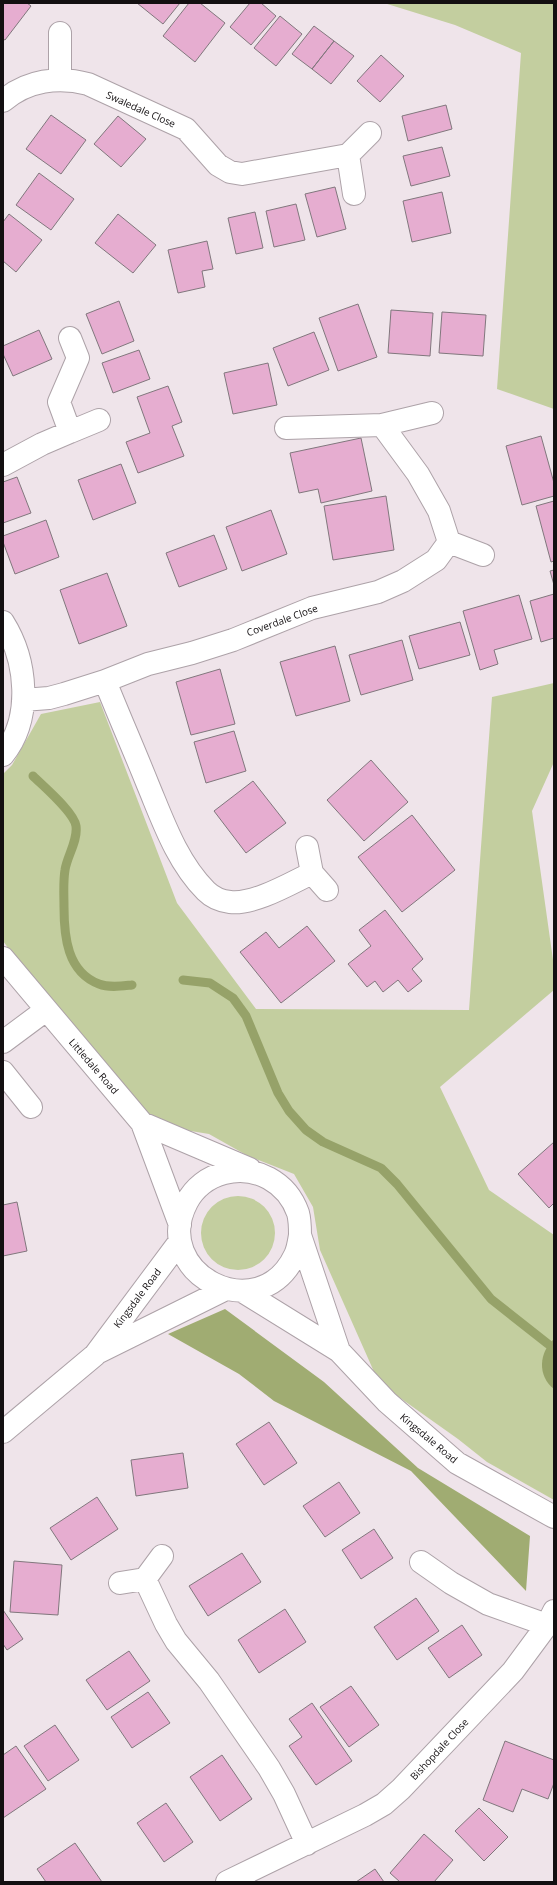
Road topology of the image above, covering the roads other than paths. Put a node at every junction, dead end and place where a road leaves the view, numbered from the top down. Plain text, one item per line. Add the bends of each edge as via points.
1 (60, 33) dead end
2 (60, 79) junction
3 (5, 95) edge
4 (370, 133) dead end
5 (348, 154) junction
6 (354, 194) dead end
7 (70, 338) dead end
8 (432, 413) dead end
9 (99, 420) dead end
10 (382, 425) junction
11 (286, 428) dead end
12 (70, 432) junction
13 (3, 465) edge
14 (449, 542) junction
15 (483, 555) dead end
16 (3, 622) edge
17 (105, 682) junction
18 (23, 700) junction
19 (3, 755) edge
20 (308, 847) dead end
21 (312, 873) junction
22 (327, 890) dead end
23 (3, 958) edge
24 (46, 1010) junction
25 (3, 1042) edge
26 (3, 1072) edge
27 (31, 1106) dead end
28 (142, 1123) junction
29 (257, 1172) junction
30 (180, 1233) junction
31 (300, 1234) junction
32 (234, 1290) junction
33 (339, 1351) junction
34 (95, 1355) junction
35 (3, 1432) edge
36 (554, 1518) edge
37 (162, 1556) dead end
38 (421, 1562) dead end
39 (145, 1579) junction
40 (120, 1583) dead end
41 (550, 1618) edge
42 (307, 1844) junction
43 (227, 1882) edge

1 - 2 street
2 - 3 street, Swaledale Close via 43,81
2 - 5 street, Swaledale Close via 88,84 186,129 218,165 230,172 242,174
4 - 5 street
5 - 6 street
7 - 12 street via 78,358 59,402
8 - 10 street
9 - 12 street
10 - 11 street
10 - 14 street via 418,474 439,511
12 - 13 street
14 - 15 street
14 - 17 street, Coverdale Close via 436,560 403,581 378,592 312,608 232,640 148,664
16 - 18 street via 20,663
17 - 18 street, Coverdale Close via 49,698
17 - 21 street via 168,834 192,875 207,892 218,899 231,902 248,900
18 - 19 street via 12,744
20 - 21 street
21 - 22 street
23 - 24 street, Littledale Road
24 - 25 street
24 - 28 street, Littledale Road
26 - 27 street
28 - 29 street, Littledale Road
28 - 30 street, Littledale Road
29 - 30 street via 237,1170 217,1175 203,1183 191,1195 183,1210
29 - 31 street via 276,1182 290,1196 298,1214
30 - 32 street via 184,1255 195,1271 210,1283
30 - 34 street, Kingsdale Road
31 - 32 street via 296,1254 287,1269 264,1286
31 - 33 street, Kingsdale Road
32 - 33 street, Kingsdale Road
32 - 34 street, Kingsdale Road
33 - 36 street, Kingsdale Road via 387,1402 457,1463
34 - 35 street, Kingsdale Road
37 - 39 street
38 - 41 street, Bishopdale Close via 488,1604
39 - 40 street
39 - 42 street via 176,1641 208,1681 269,1768
41 - 42 street, Bishopdale Close via 513,1671 401,1789 384,1804
42 - 43 street, Bishopdale Close

